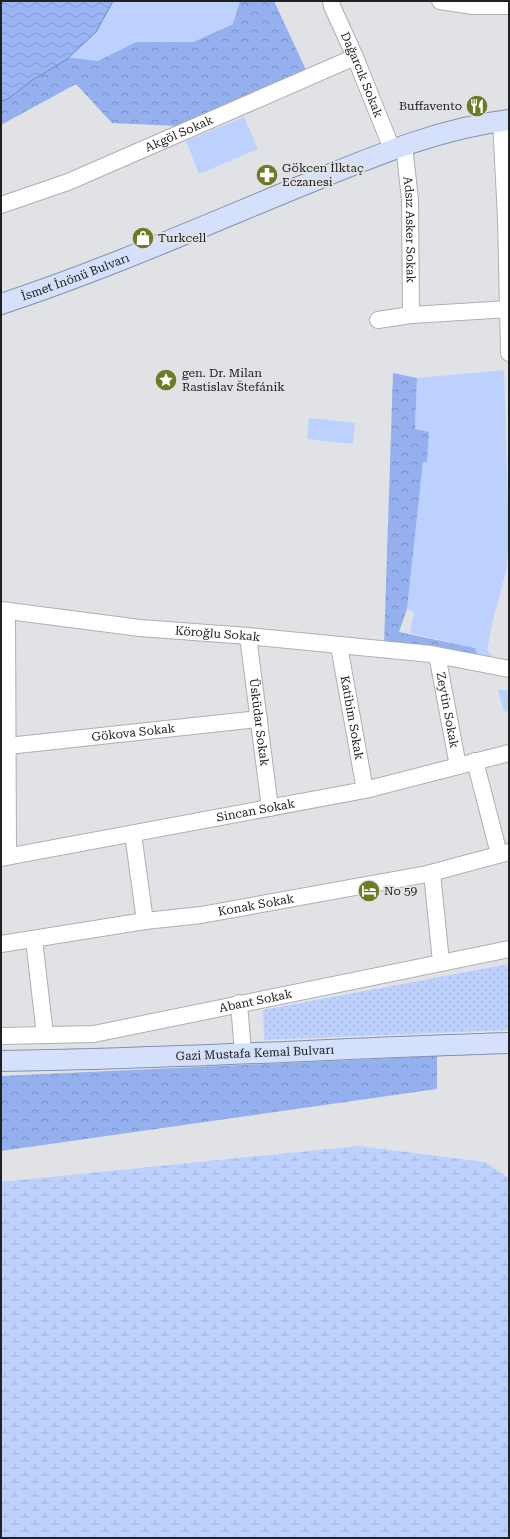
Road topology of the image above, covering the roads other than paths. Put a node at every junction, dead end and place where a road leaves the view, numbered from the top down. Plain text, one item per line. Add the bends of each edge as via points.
1 (331, 1) edge
2 (440, 1) edge
3 (509, 6) edge
4 (355, 57) junction
5 (505, 121) edge
6 (398, 147) junction
7 (1, 205) edge
8 (508, 218) edge
9 (1, 304) edge
10 (509, 309) edge
11 (411, 315) junction
12 (378, 320) dead end
13 (509, 353) edge
14 (4, 611) edge
15 (248, 636) junction
16 (339, 646) junction
17 (435, 656) junction
18 (509, 669) edge
19 (258, 719) junction
20 (8, 746) junction
21 (509, 754) edge
22 (475, 761) junction
23 (458, 766) junction
24 (366, 790) junction
25 (270, 808) junction
26 (133, 834) junction
27 (504, 853) edge
28 (5, 857) edge
29 (432, 873) junction
30 (145, 921) junction
31 (34, 940) junction
32 (1, 944) edge
33 (509, 949) edge
34 (441, 962) junction
35 (239, 1003) junction
36 (44, 1035) junction
37 (1, 1036) edge
38 (509, 1043) edge
39 (243, 1053) junction
40 (1, 1061) edge

1 - 4 street, Dağarcık Sokak
2 - 3 street via 473,6
4 - 6 street, Dağarcık Sokak
4 - 7 street, Akgöl Sokak via 68,182
5 - 6 main road, İsmet İnönü Bulvarı via 443,133
5 - 8 street
6 - 9 main road, İsmet İnönü Bulvarı via 47,289
6 - 11 street, Adsız Asker Sokak via 410,200
8 - 10 street
10 - 11 street
10 - 13 street
11 - 12 street
14 - 15 street, Köroğlu Sokak via 140,628
14 - 20 street
15 - 16 street, Köroğlu Sokak
15 - 19 street, Üsküdar Sokak
16 - 17 street, Köroğlu Sokak
16 - 24 street, Katibim Sokak
17 - 18 street, Köroğlu Sokak
17 - 23 street, Zeytin Sokak via 438,660
19 - 20 street, Gökova Sokak
19 - 25 street, Üsküdar Sokak
20 - 28 street
21 - 22 street, Sincan Sokak
22 - 23 street, Sincan Sokak
22 - 27 street
23 - 24 street, Sincan Sokak
24 - 25 street, Sincan Sokak
25 - 26 street, Sincan Sokak
26 - 28 street, Sincan Sokak
26 - 30 street
27 - 29 street, Konak Sokak
29 - 30 street, Konak Sokak via 201,915
29 - 34 street
30 - 31 street, Konak Sokak
31 - 32 street, Konak Sokak
31 - 36 street
33 - 34 street, Abant Sokak
34 - 35 street, Abant Sokak
35 - 36 street, Abant Sokak via 94,1034
35 - 39 street
36 - 37 street, Abant Sokak
38 - 39 main road, Gazi Mustafa Kemal Bulvarı
39 - 40 main road, Gazi Mustafa Kemal Bulvarı

